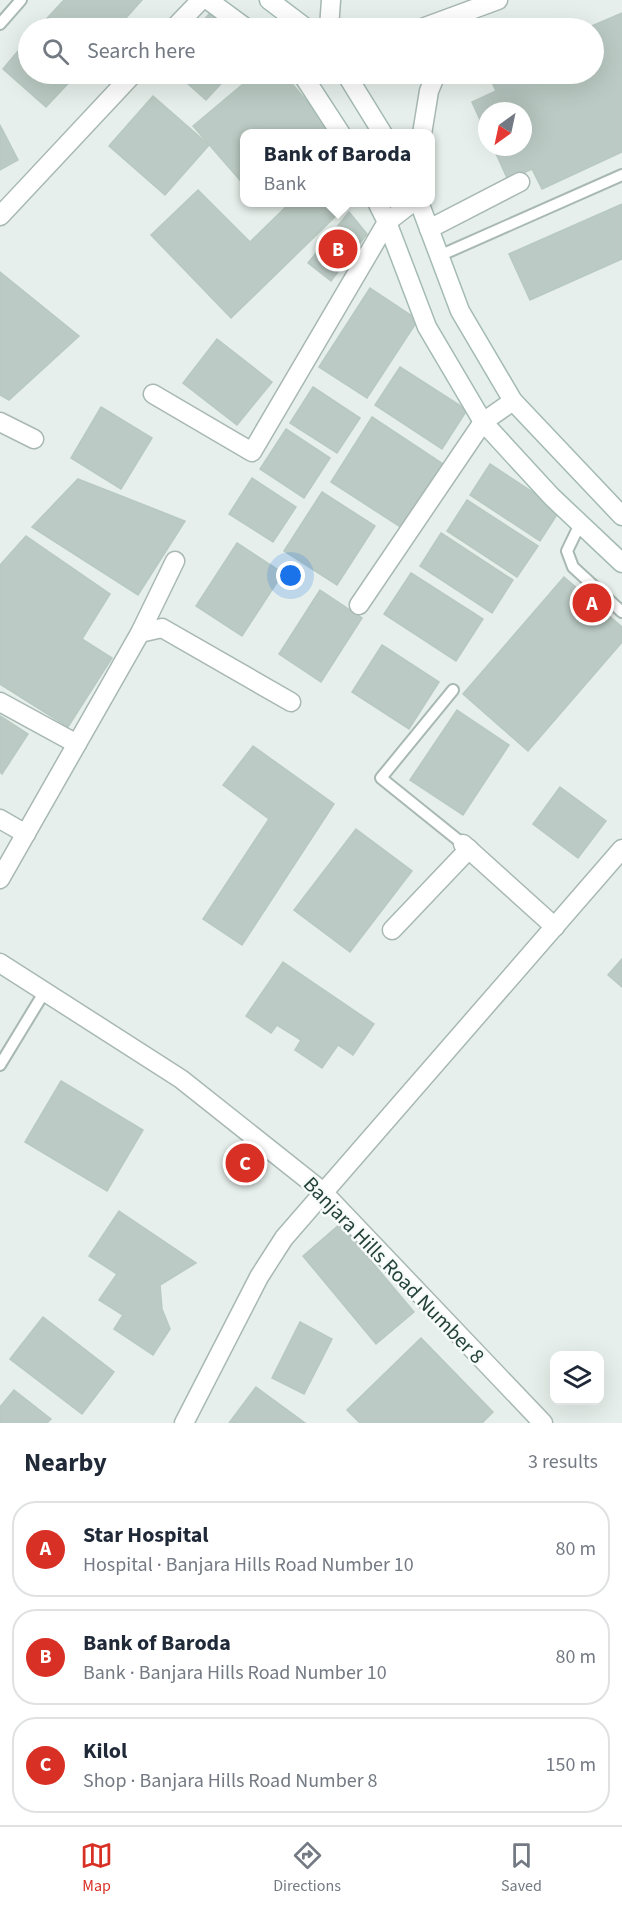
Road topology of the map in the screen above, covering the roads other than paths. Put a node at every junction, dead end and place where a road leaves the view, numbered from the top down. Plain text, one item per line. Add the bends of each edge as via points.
1 (21, 0) edge
2 (201, 0) edge
3 (208, 0) edge
4 (269, 0) edge
5 (331, 0) edge
6 (498, 0) edge
7 (479, 7) junction
8 (184, 18) edge
9 (232, 18) edge
10 (293, 18) edge
11 (330, 18) edge
12 (449, 18) edge
13 (470, 18) edge
14 (0, 24) edge
15 (124, 84) edge
16 (313, 84) edge
17 (352, 84) edge
18 (432, 84) edge
19 (338, 129) edge
20 (380, 129) edge
21 (423, 129) edge
22 (622, 175) edge
23 (520, 182) dead end
24 (380, 207) edge
25 (406, 207) edge
26 (421, 207) edge
27 (0, 216) edge
28 (387, 222) junction
29 (429, 229) junction
30 (440, 256) junction
31 (153, 394) dead end
32 (513, 401) junction
33 (0, 422) edge
34 (483, 422) junction
35 (34, 439) dead end
36 (622, 516) edge
37 (580, 524) junction
38 (175, 561) dead end
39 (622, 563) edge
40 (359, 605) dead end
41 (622, 612) edge
42 (140, 633) junction
43 (453, 690) dead end
44 (0, 702) edge
45 (291, 702) dead end
46 (77, 744) junction
47 (0, 819) edge
48 (26, 834) junction
49 (466, 846) junction
50 (619, 858) edge
51 (0, 879) edge
52 (555, 927) junction
53 (392, 930) dead end
54 (0, 963) edge
55 (45, 991) junction
56 (0, 1065) edge
57 (322, 1191) junction
58 (184, 1423) edge
59 (543, 1423) edge

1 - 14 lane
2 - 8 street
3 - 9 street
4 - 10 street
5 - 11 street
6 - 7 street
7 - 12 street
7 - 13 street
15 - 27 street
16 - 19 street
17 - 20 street
18 - 21 street
22 - 30 lane
23 - 29 street
24 - 28 street
25 - 28 street
26 - 29 street
28 - 31 street via 252,453
28 - 34 street via 427,327
29 - 30 street
30 - 32 street via 460,311
32 - 34 street
32 - 36 street
33 - 35 street
34 - 37 street
34 - 40 street
37 - 39 street
37 - 41 lane via 567,551 573,567
38 - 42 street
42 - 45 street via 162,628
42 - 46 street
43 - 49 lane via 381,778
44 - 46 street
46 - 48 street
47 - 48 street
48 - 51 street
49 - 52 street
49 - 53 street
50 - 52 street
52 - 57 street
54 - 55 street, Banjara Hills Road Number 8
55 - 56 lane
55 - 57 street, Banjara Hills Road Number 8 via 181,1078
57 - 58 street via 259,1277
57 - 59 street, Banjara Hills Road Number 8

